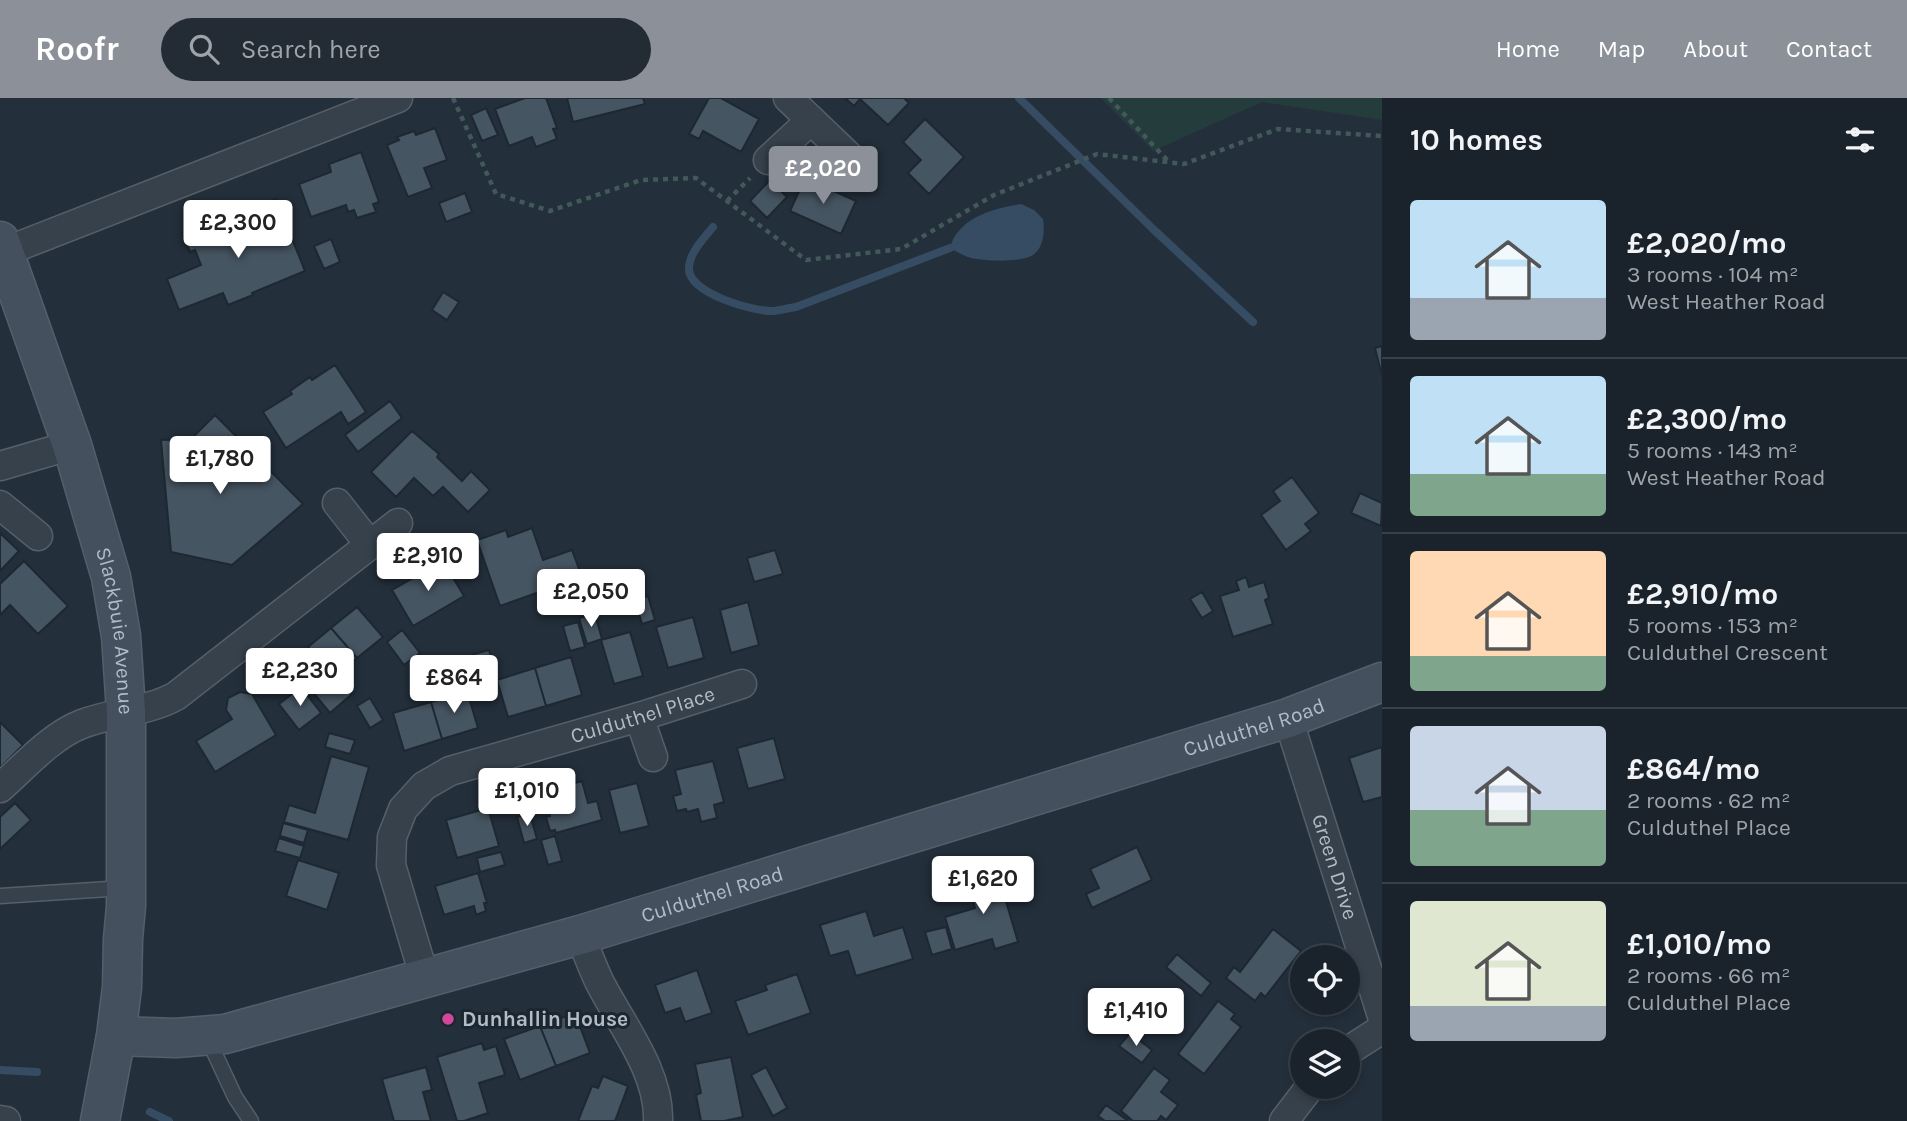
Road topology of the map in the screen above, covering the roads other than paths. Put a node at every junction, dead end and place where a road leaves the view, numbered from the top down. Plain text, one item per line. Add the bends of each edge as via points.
1 (398, 98) edge
2 (788, 98) edge
3 (811, 120) junction
4 (768, 160) dead end
5 (856, 163) dead end
6 (2, 247) edge
7 (72, 445) junction
8 (0, 466) edge
9 (337, 503) dead end
10 (0, 505) edge
11 (398, 523) dead end
12 (38, 536) dead end
13 (370, 545) junction
14 (1382, 681) edge
15 (742, 684) dead end
16 (126, 711) junction
17 (639, 717) junction
18 (1288, 718) junction
19 (653, 757) dead end
20 (0, 788) edge
21 (126, 888) junction
22 (0, 896) edge
23 (580, 935) junction
24 (425, 979) junction
25 (1382, 1016) edge
26 (1382, 1029) edge
27 (116, 1035) junction
28 (206, 1035) junction
29 (1360, 1043) edge
30 (1301, 1099) edge
31 (0, 1120) edge
32 (6, 1121) edge
33 (100, 1121) edge
34 (251, 1121) edge
35 (658, 1121) edge
36 (1284, 1121) edge

1 - 6 street
2 - 3 street
3 - 4 street
3 - 5 street
6 - 7 main road, Slackbuie Avenue
7 - 8 street
7 - 16 main road, Slackbuie Avenue via 111,577
9 - 13 street
10 - 12 street
11 - 13 street
13 - 16 street via 176,696 160,705
14 - 18 main road, Culduthel Road
15 - 17 street, Culduthel Place
16 - 20 street via 80,725 51,742
16 - 21 main road, Slackbuie Avenue
17 - 19 street
17 - 24 street, Culduthel Place via 450,771 424,786 403,809 392,837 391,865
18 - 23 main road, Culduthel Road
18 - 25 street, Green Drive
21 - 22 lane
21 - 27 main road, Slackbuie Avenue
23 - 24 main road, Culduthel Road
23 - 35 street via 652,1080
24 - 28 main road, Culduthel Road via 225,1034
26 - 29 street
27 - 28 main road, Culduthel Road
27 - 33 main road
28 - 34 lane
30 - 36 street
31 - 32 street

